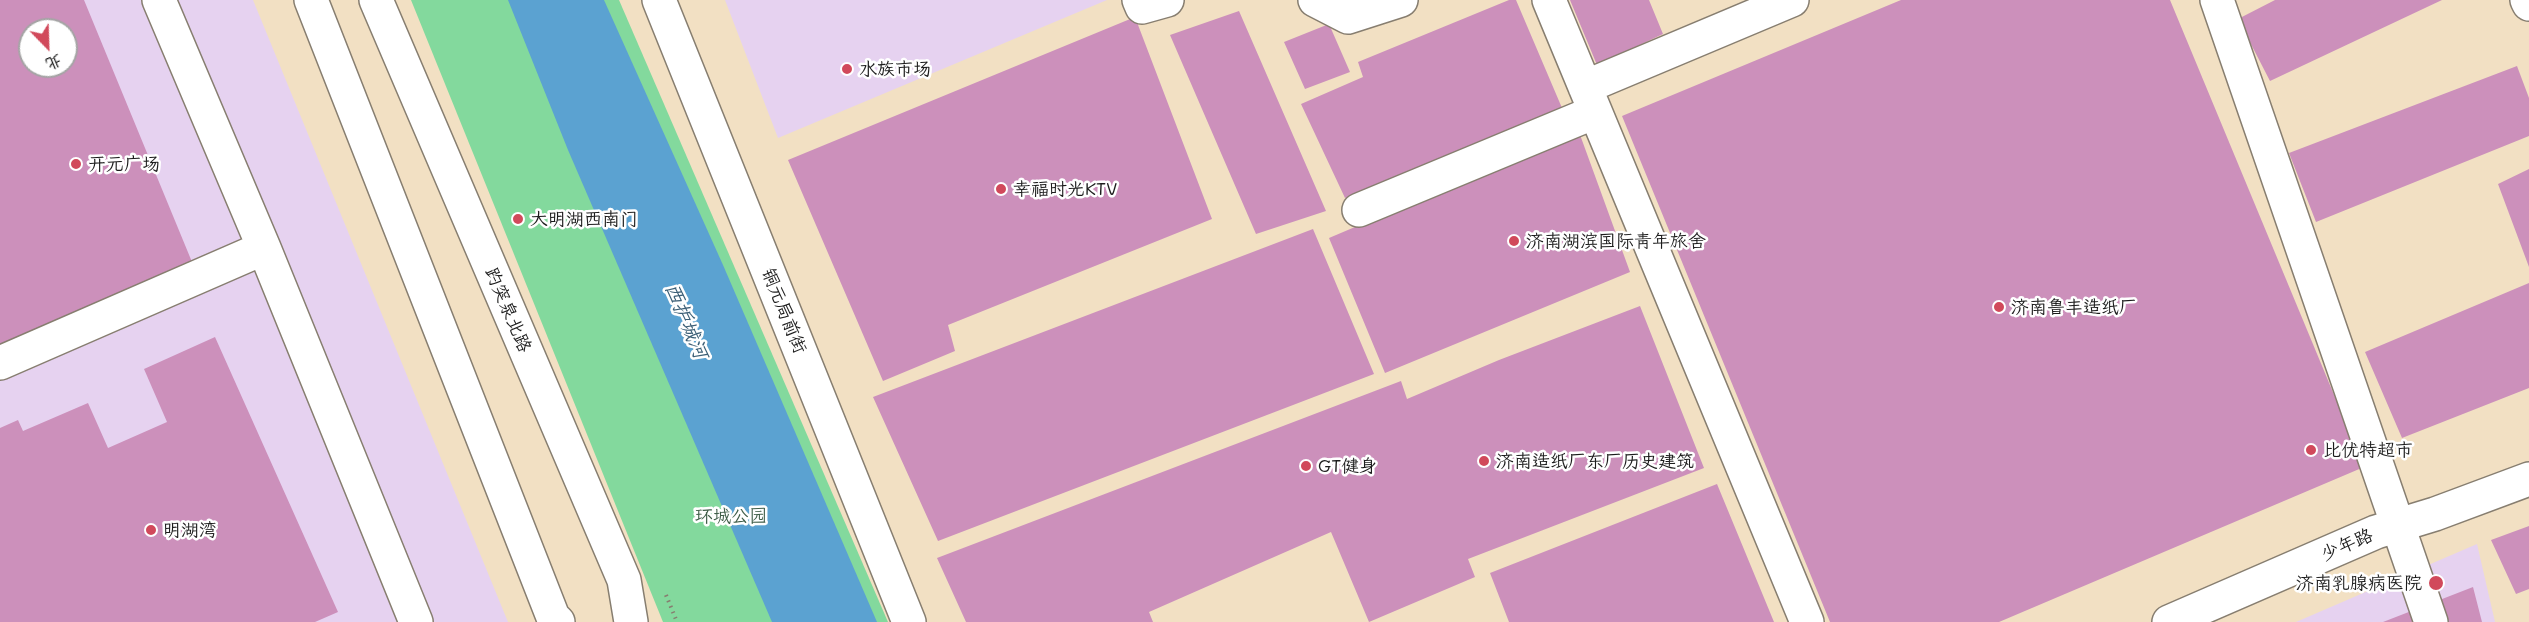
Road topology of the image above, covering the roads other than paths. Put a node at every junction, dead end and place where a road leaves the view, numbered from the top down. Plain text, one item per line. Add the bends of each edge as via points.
1 (159, 0) edge
2 (310, 0) edge
3 (376, 0) edge
4 (659, 0) edge
5 (1139, 0) edge
6 (1167, 0) edge
7 (1315, 0) edge
8 (1401, 0) edge
9 (1549, 0) edge
10 (1792, 0) edge
11 (2217, 0) edge
12 (1590, 99) junction
13 (1359, 210) dead end
14 (264, 248) junction
15 (0, 363) edge
16 (2529, 479) edge
17 (2396, 524) junction
18 (416, 622) edge
19 (558, 622) edge
20 (631, 622) edge
21 (909, 622) edge
22 (1807, 622) edge
23 (2169, 622) edge
24 (2431, 622) edge

1 - 14 street
2 - 19 street
3 - 20 street, 趵突泉北路 via 624,580
4 - 21 street, 铜元局前街
5 - 6 street via 1142,7
7 - 8 street via 1348,17
9 - 12 street
10 - 12 street
11 - 17 street
12 - 13 street
12 - 22 street
14 - 15 street
14 - 18 street
16 - 17 street, 少年路 via 2435,514
17 - 23 street, 少年路
17 - 24 street

